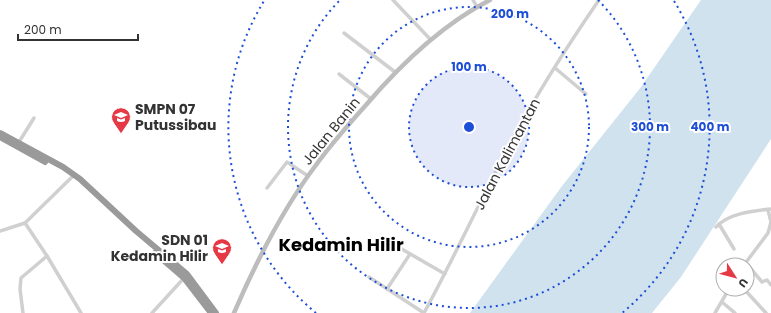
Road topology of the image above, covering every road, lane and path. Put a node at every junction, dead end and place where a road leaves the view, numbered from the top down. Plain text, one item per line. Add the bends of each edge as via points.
1 (393, 0) edge
2 (472, 0) edge
3 (490, 0) edge
4 (599, 0) edge
5 (477, 7) junction
6 (344, 34) dead end
7 (430, 39) junction
8 (555, 68) junction
9 (395, 72) junction
10 (339, 74) dead end
11 (586, 94) dead end
12 (371, 99) junction
13 (34, 118) dead end
14 (0, 133) edge
15 (0, 138) edge
16 (19, 142) junction
17 (40, 157) junction
18 (308, 176) junction
19 (72, 177) junction
20 (267, 188) dead end
21 (769, 210) edge
22 (25, 223) junction
23 (0, 231) edge
24 (134, 232) junction
25 (393, 244) dead end
26 (734, 249) dead end
27 (410, 254) junction
28 (47, 256) junction
29 (750, 257) edge
30 (445, 274) junction
31 (755, 275) edge
32 (369, 277) dead end
33 (184, 278) junction
34 (771, 285) edge
35 (387, 289) junction
36 (725, 297) edge
37 (751, 297) edge
38 (722, 302) junction
39 (23, 313) edge
40 (81, 313) edge
41 (152, 313) edge
42 (211, 313) edge
43 (216, 313) edge
44 (234, 313) edge
45 (424, 313) edge
46 (715, 313) edge
47 (735, 313) edge
48 (766, 313) edge

1 - 7 street
2 - 5 street
3 - 5 street, Jalan Banin
4 - 8 street, Jalan Kalimantan
5 - 7 street, Jalan Banin
6 - 9 street
7 - 9 street, Jalan Banin
8 - 11 street
8 - 30 street, Jalan Kalimantan via 513,139
9 - 12 street, Jalan Banin
10 - 12 street
12 - 18 street, Jalan Banin
13 - 16 street
14 - 16 highway
15 - 17 highway
16 - 17 highway
17 - 19 highway
17 - 24 highway via 77,176
18 - 20 street via 287,162
18 - 44 street, Jalan Banin via 268,241
19 - 22 street
19 - 24 highway
21 - 26 street via 743,214 718,225
21 - 29 street via 768,233
22 - 23 street
22 - 28 street
24 - 33 highway
24 - 43 highway via 187,274
25 - 27 street
27 - 30 street
27 - 35 street
28 - 39 street via 21,278
28 - 40 street
30 - 45 street, Jalan Kalimantan
31 - 34 street via 762,282 766,280
32 - 35 street
33 - 41 street
33 - 42 highway
35 - 45 street
36 - 38 street
37 - 48 street
38 - 46 street
38 - 47 street

